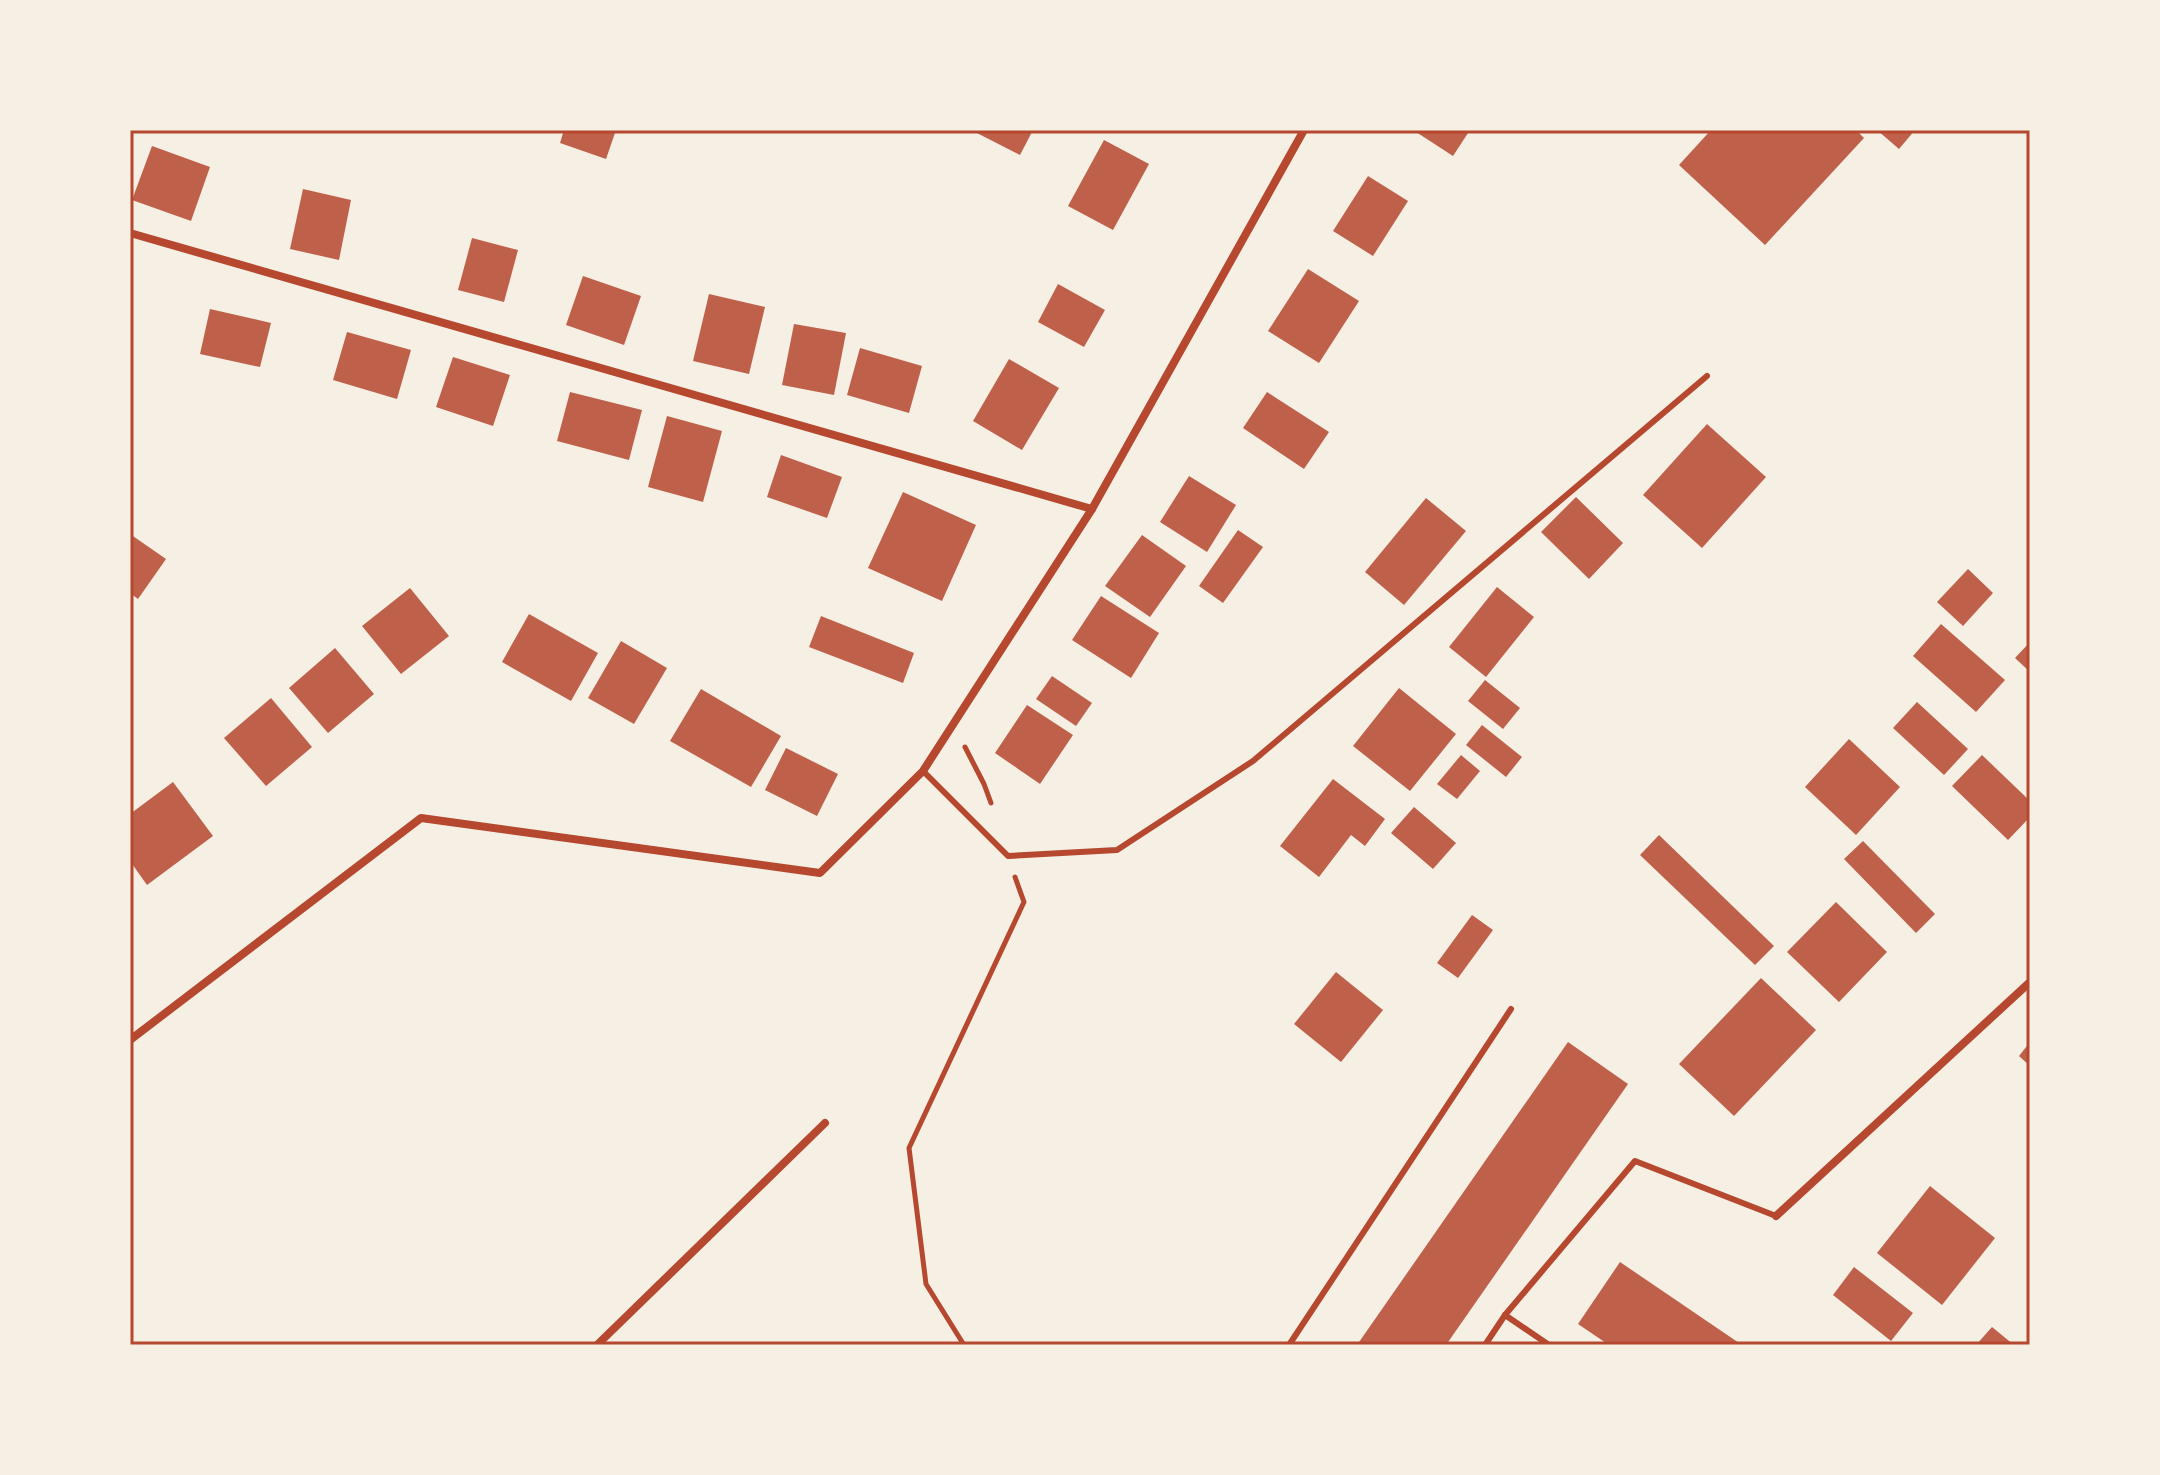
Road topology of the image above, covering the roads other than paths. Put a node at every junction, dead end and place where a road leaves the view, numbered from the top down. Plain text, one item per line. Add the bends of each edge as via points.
1 (1304, 130) edge
2 (130, 233) edge
3 (1707, 376) dead end
4 (1092, 509) junction
5 (923, 771) junction
6 (2030, 982) edge
7 (1511, 1009) dead end
8 (130, 1040) edge
9 (825, 1123) dead end
10 (1776, 1216) joint
11 (1505, 1315) junction
12 (597, 1345) edge
13 (1289, 1345) edge
14 (1485, 1345) edge
15 (1549, 1345) edge

1 - 4 street
2 - 4 street
3 - 5 lane via 1253,761 1117,850 1008,856
4 - 5 street
5 - 8 street via 820,873 421,818
6 - 10 street
7 - 13 lane
9 - 12 street
10 - 11 lane via 1635,1161
11 - 14 lane
11 - 15 lane

